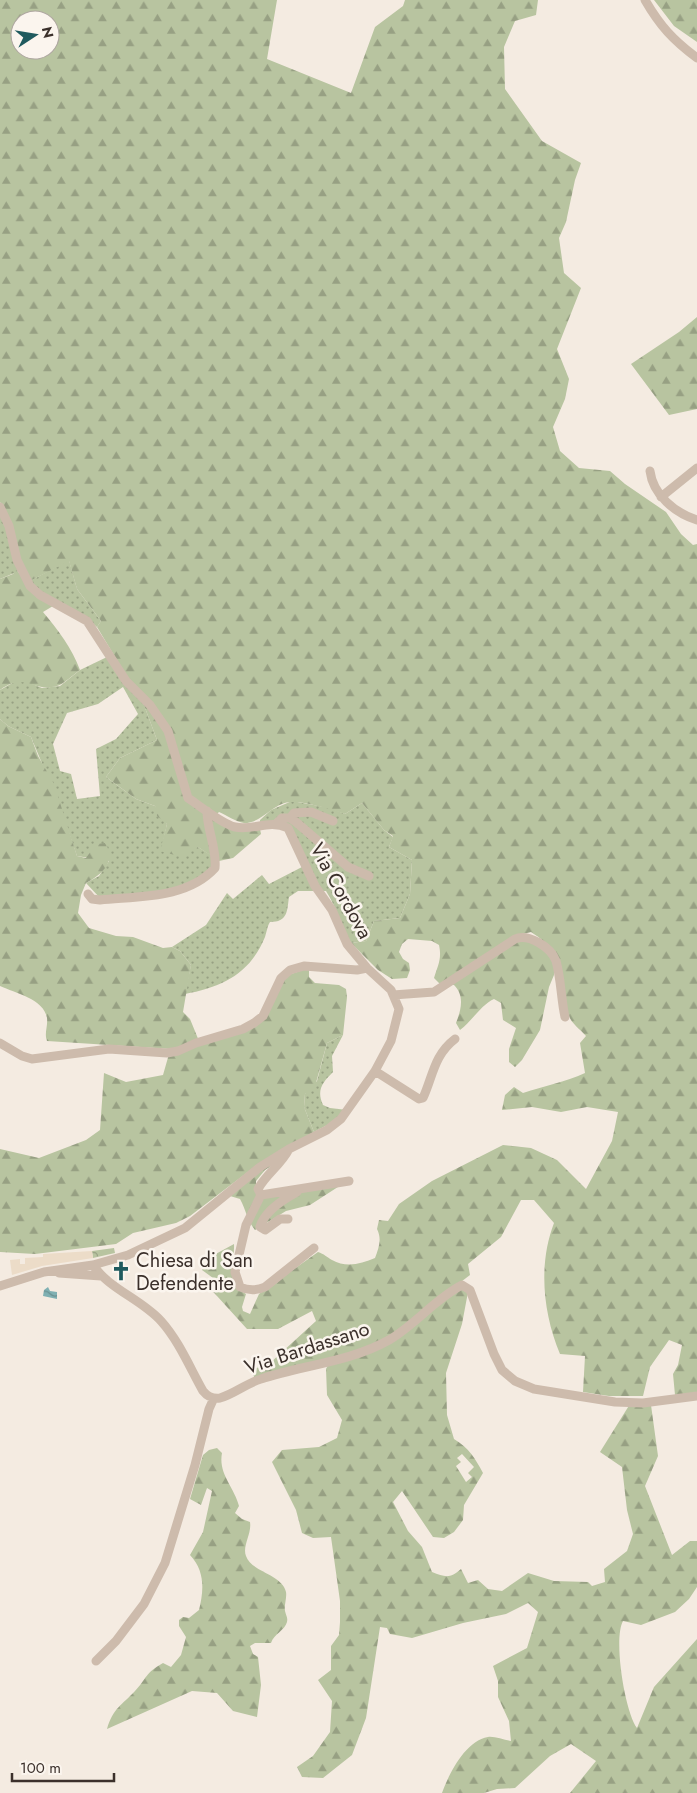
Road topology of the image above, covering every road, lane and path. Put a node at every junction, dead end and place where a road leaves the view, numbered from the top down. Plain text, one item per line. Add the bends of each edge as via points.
1 (645, 0) edge
2 (697, 58) edge
3 (697, 468) edge
4 (650, 471) dead end
5 (661, 497) junction
6 (0, 507) edge
7 (697, 520) edge
8 (207, 811) junction
9 (290, 818) junction
10 (334, 821) dead end
11 (276, 824) junction
12 (369, 876) dead end
13 (88, 894) dead end
14 (366, 968) junction
15 (393, 995) junction
16 (565, 1016) dead end
17 (455, 1039) dead end
18 (0, 1043) edge
19 (375, 1071) junction
20 (289, 1149) junction
21 (349, 1181) dead end
22 (302, 1189) junction
23 (261, 1195) junction
24 (288, 1219) dead end
25 (314, 1248) dead end
26 (93, 1264) junction
27 (44, 1272) junction
28 (101, 1276) junction
29 (0, 1286) edge
30 (697, 1396) edge
31 (214, 1398) junction
32 (96, 1661) dead end

1 - 2 street via 659,24
3 - 5 street
4 - 5 street via 651,482
5 - 7 street
6 - 8 street via 23,575 30,586 87,621 126,680 150,705 168,731 188,798
8 - 11 street via 234,827
8 - 13 street via 215,868 193,886 178,891 100,900 92,899
9 - 10 street via 294,813 311,812
9 - 11 street via 282,818
9 - 12 street via 348,867
11 - 14 street, Via Cordova via 288,828 315,886 332,910 348,944
14 - 15 street, Via Cordova
14 - 18 street via 304,966 290,970 281,978 263,1016 254,1023 236,1032 167,1053 109,1049 32,1059
15 - 16 street via 434,992 522,936 534,940 556,960
15 - 19 street via 399,1009 391,1041
17 - 19 street via 439,1054 423,1098 419,1099
19 - 20 street via 342,1119
20 - 23 street via 262,1182 258,1189
20 - 26 street via 260,1167 184,1228 128,1255
21 - 22 street
22 - 23 street
22 - 24 street via 275,1208 262,1220 260,1227 265,1230 280,1219
23 - 25 street via 246,1225 235,1272 240,1287 257,1291 265,1287
26 - 27 street
26 - 28 street
27 - 28 street
27 - 29 street
28 - 31 street via 162,1322 203,1391
30 - 31 street, Via Bardassano via 643,1403 615,1402 534,1389 515,1381 502,1370 470,1290 462,1285 448,1292 416,1322 387,1340 353,1355 259,1379 230,1394
31 - 32 street via 165,1563 144,1604

